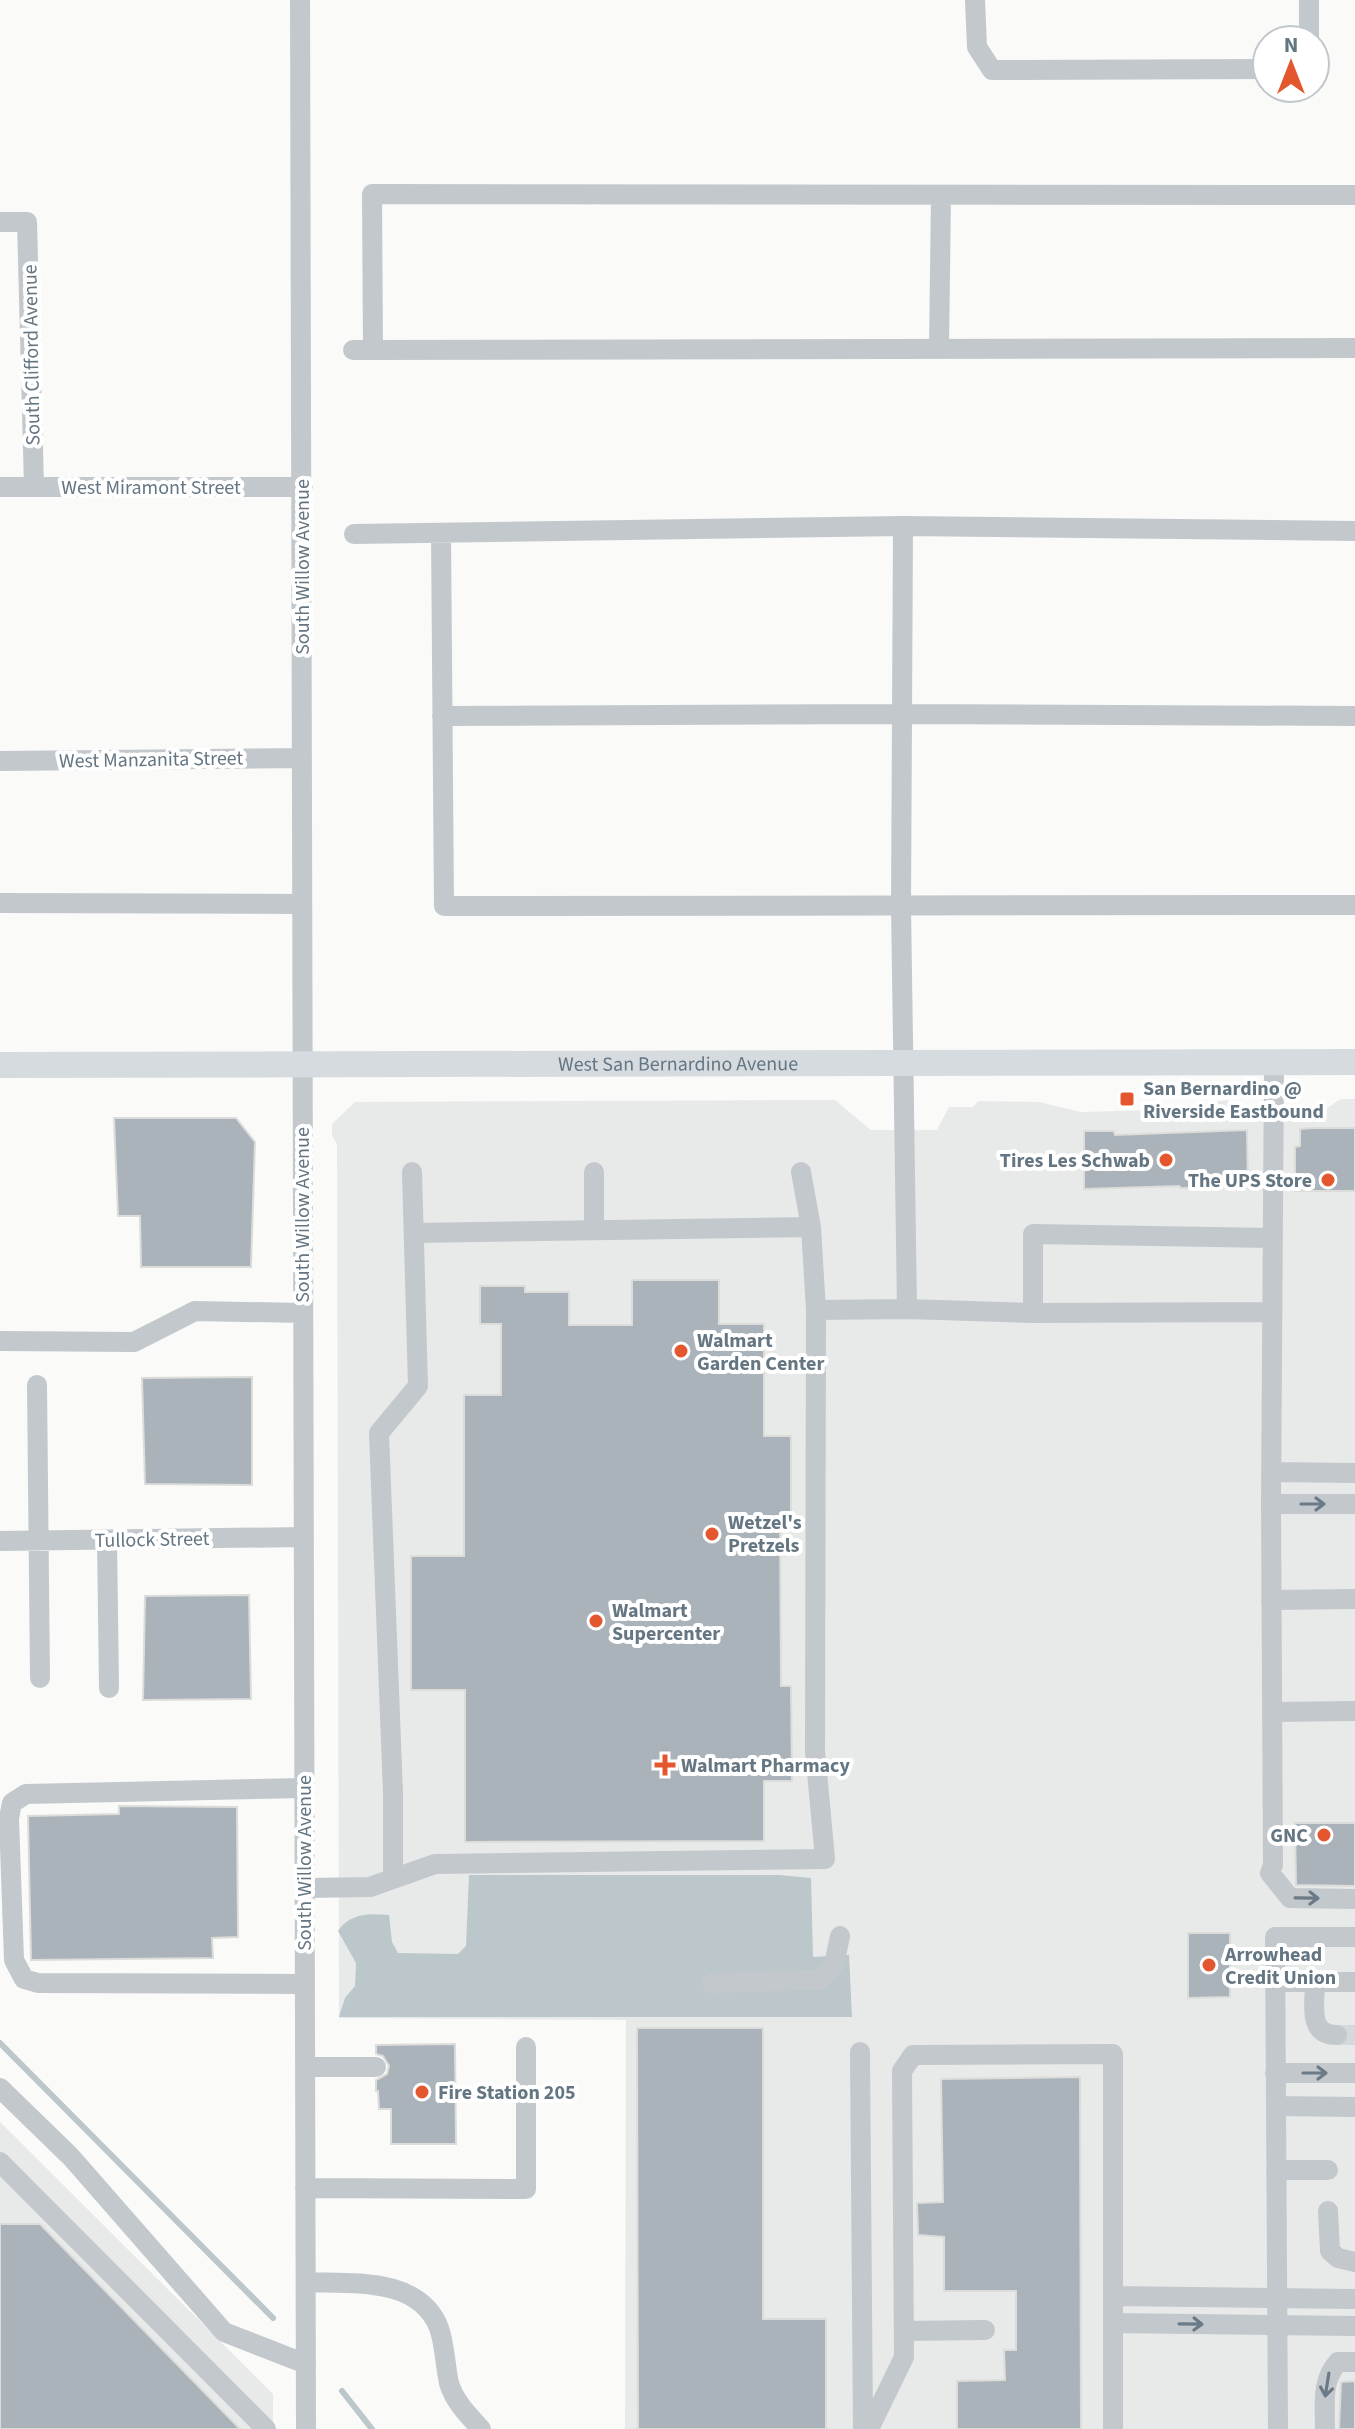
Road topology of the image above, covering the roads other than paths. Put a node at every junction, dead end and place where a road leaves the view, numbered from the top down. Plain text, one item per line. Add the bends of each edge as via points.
1 (300, 0) edge
2 (975, 0) edge
3 (1309, 0) edge
4 (1309, 24) edge
5 (1251, 69) edge
6 (941, 195) junction
7 (1355, 195) edge
8 (0, 222) edge
9 (1355, 348) edge
10 (939, 349) junction
11 (0, 487) edge
12 (34, 487) junction
13 (303, 487) junction
14 (903, 526) junction
15 (1355, 531) edge
16 (441, 533) junction
17 (354, 534) dead end
18 (902, 714) junction
19 (442, 716) junction
20 (1355, 716) edge
21 (301, 758) junction
22 (0, 761) edge
23 (0, 903) edge
24 (302, 904) junction
25 (1355, 905) edge
26 (901, 906) junction
27 (905, 1062) junction
28 (1274, 1062) junction
29 (1355, 1062) edge
30 (0, 1065) edge
31 (302, 1065) junction
32 (412, 1172) dead end
33 (594, 1172) dead end
34 (801, 1172) dead end
35 (811, 1227) junction
36 (594, 1230) junction
37 (414, 1233) junction
38 (1273, 1238) junction
39 (907, 1309) junction
40 (816, 1310) junction
41 (1272, 1312) junction
42 (303, 1313) junction
43 (1033, 1313) junction
44 (0, 1341) edge
45 (37, 1385) dead end
46 (1271, 1472) junction
47 (1355, 1473) edge
48 (1271, 1504) junction
49 (1355, 1504) edge
50 (303, 1537) junction
51 (107, 1540) junction
52 (0, 1541) edge
53 (38, 1541) junction
54 (1355, 1599) edge
55 (1271, 1600) junction
56 (40, 1678) dead end
57 (109, 1688) dead end
58 (1355, 1711) edge
59 (1272, 1712) junction
60 (304, 1788) junction
61 (393, 1879) junction
62 (305, 1888) junction
63 (1355, 1899) edge
64 (840, 1936) dead end
65 (1355, 1937) edge
66 (1275, 1982) junction
67 (1315, 1982) junction
68 (1355, 1982) edge
69 (712, 1983) dead end
70 (305, 1984) junction
71 (1337, 2035) dead end
72 (526, 2047) dead end
73 (860, 2052) dead end
74 (305, 2067) junction
75 (376, 2067) dead end
76 (1275, 2073) junction
77 (1355, 2073) edge
78 (0, 2088) edge
79 (1276, 2106) junction
80 (1355, 2107) edge
81 (0, 2162) edge
82 (1276, 2170) junction
83 (1328, 2170) dead end
84 (305, 2188) junction
85 (1328, 2211) dead end
86 (1355, 2262) edge
87 (306, 2282) junction
88 (1113, 2296) junction
89 (1277, 2297) junction
90 (1355, 2299) edge
91 (1113, 2323) junction
92 (1277, 2325) junction
93 (1355, 2326) edge
94 (985, 2330) dead end
95 (904, 2331) junction
96 (1355, 2362) edge
97 (306, 2364) junction
98 (266, 2429) edge
99 (306, 2429) edge
100 (481, 2429) edge
101 (863, 2429) edge
102 (869, 2429) edge
103 (1113, 2429) edge
104 (1278, 2429) edge
105 (1325, 2429) edge

1 - 13 street, South Willow Avenue
2 - 5 street via 977,47 992,70
3 - 4 street
6 - 7 street
6 - 10 street
6 - 10 street via 372,194 363,350
8 - 12 street, South Clifford Avenue via 27,222
9 - 10 street
11 - 12 street, West Miramont Street
12 - 13 street, West Miramont Street
13 - 21 street, South Willow Avenue
14 - 15 street
14 - 16 street
14 - 18 street
16 - 17 street
16 - 19 street
18 - 19 street
18 - 20 street
18 - 26 street
19 - 26 street via 444,906
21 - 22 street, West Manzanita Street
21 - 24 street, South Willow Avenue
23 - 24 street
24 - 31 street, South Willow Avenue
25 - 26 street
26 - 27 street
27 - 28 main road, West San Bernardino Avenue
27 - 31 main road, West San Bernardino Avenue
27 - 39 street
28 - 29 main road, West San Bernardino Avenue
28 - 38 street
30 - 31 main road, West San Bernardino Avenue
31 - 42 street, South Willow Avenue
32 - 37 street
33 - 36 street
34 - 35 street
35 - 36 street
35 - 40 street
36 - 37 street
37 - 61 street via 418,1386 379,1433
38 - 41 street
38 - 43 street via 1033,1234
39 - 40 street
39 - 43 street
40 - 61 street via 815,1751 825,1859 435,1864
41 - 43 street
41 - 46 street
42 - 44 street via 195,1311 134,1342
42 - 50 street, South Willow Avenue
45 - 53 street
46 - 47 street
46 - 48 street
48 -> 49 street
48 - 55 street
50 - 51 street, Tullock Street
50 - 60 street, South Willow Avenue
51 - 53 street, Tullock Street
51 - 57 street
52 - 53 street, Tullock Street
53 - 56 street
54 - 55 street
55 - 59 street
58 - 59 street
59 -> 63 street via 1270,1873 1290,1898
60 - 62 street, South Willow Avenue
60 - 70 street via 26,1794 12,1803 9,1818 14,1960 24,1979
61 - 62 street via 370,1887
62 - 70 street, South Willow Avenue
64 - 69 street via 834,1965 819,1980
65 - 66 street via 1275,1937
66 - 67 street
66 - 76 street
67 - 68 street
67 - 71 street via 1318,2030
70 - 74 street, South Willow Avenue
72 - 84 street via 526,2189
73 - 101 street
74 - 75 street
74 - 84 street, South Willow Avenue
76 -> 77 street
76 - 79 street
78 - 97 street via 71,2157 224,2332
79 - 80 street
79 - 82 street
81 - 98 street
82 - 83 street
82 - 89 street
84 - 87 street, South Willow Avenue
85 - 86 street via 1330,2251
87 - 97 street, South Willow Avenue
87 - 100 street via 393,2289 426,2307 439,2327 450,2386
88 - 89 street
88 - 91 street
88 - 95 street via 1113,2054 913,2055 902,2071
89 - 90 street
89 - 92 street
91 -> 92 street
91 - 103 street
92 - 93 street
92 - 104 street
94 - 95 street
95 - 102 street via 904,2357
96 -> 105 street via 1338,2362 1330,2371
97 - 99 street, South Willow Avenue

